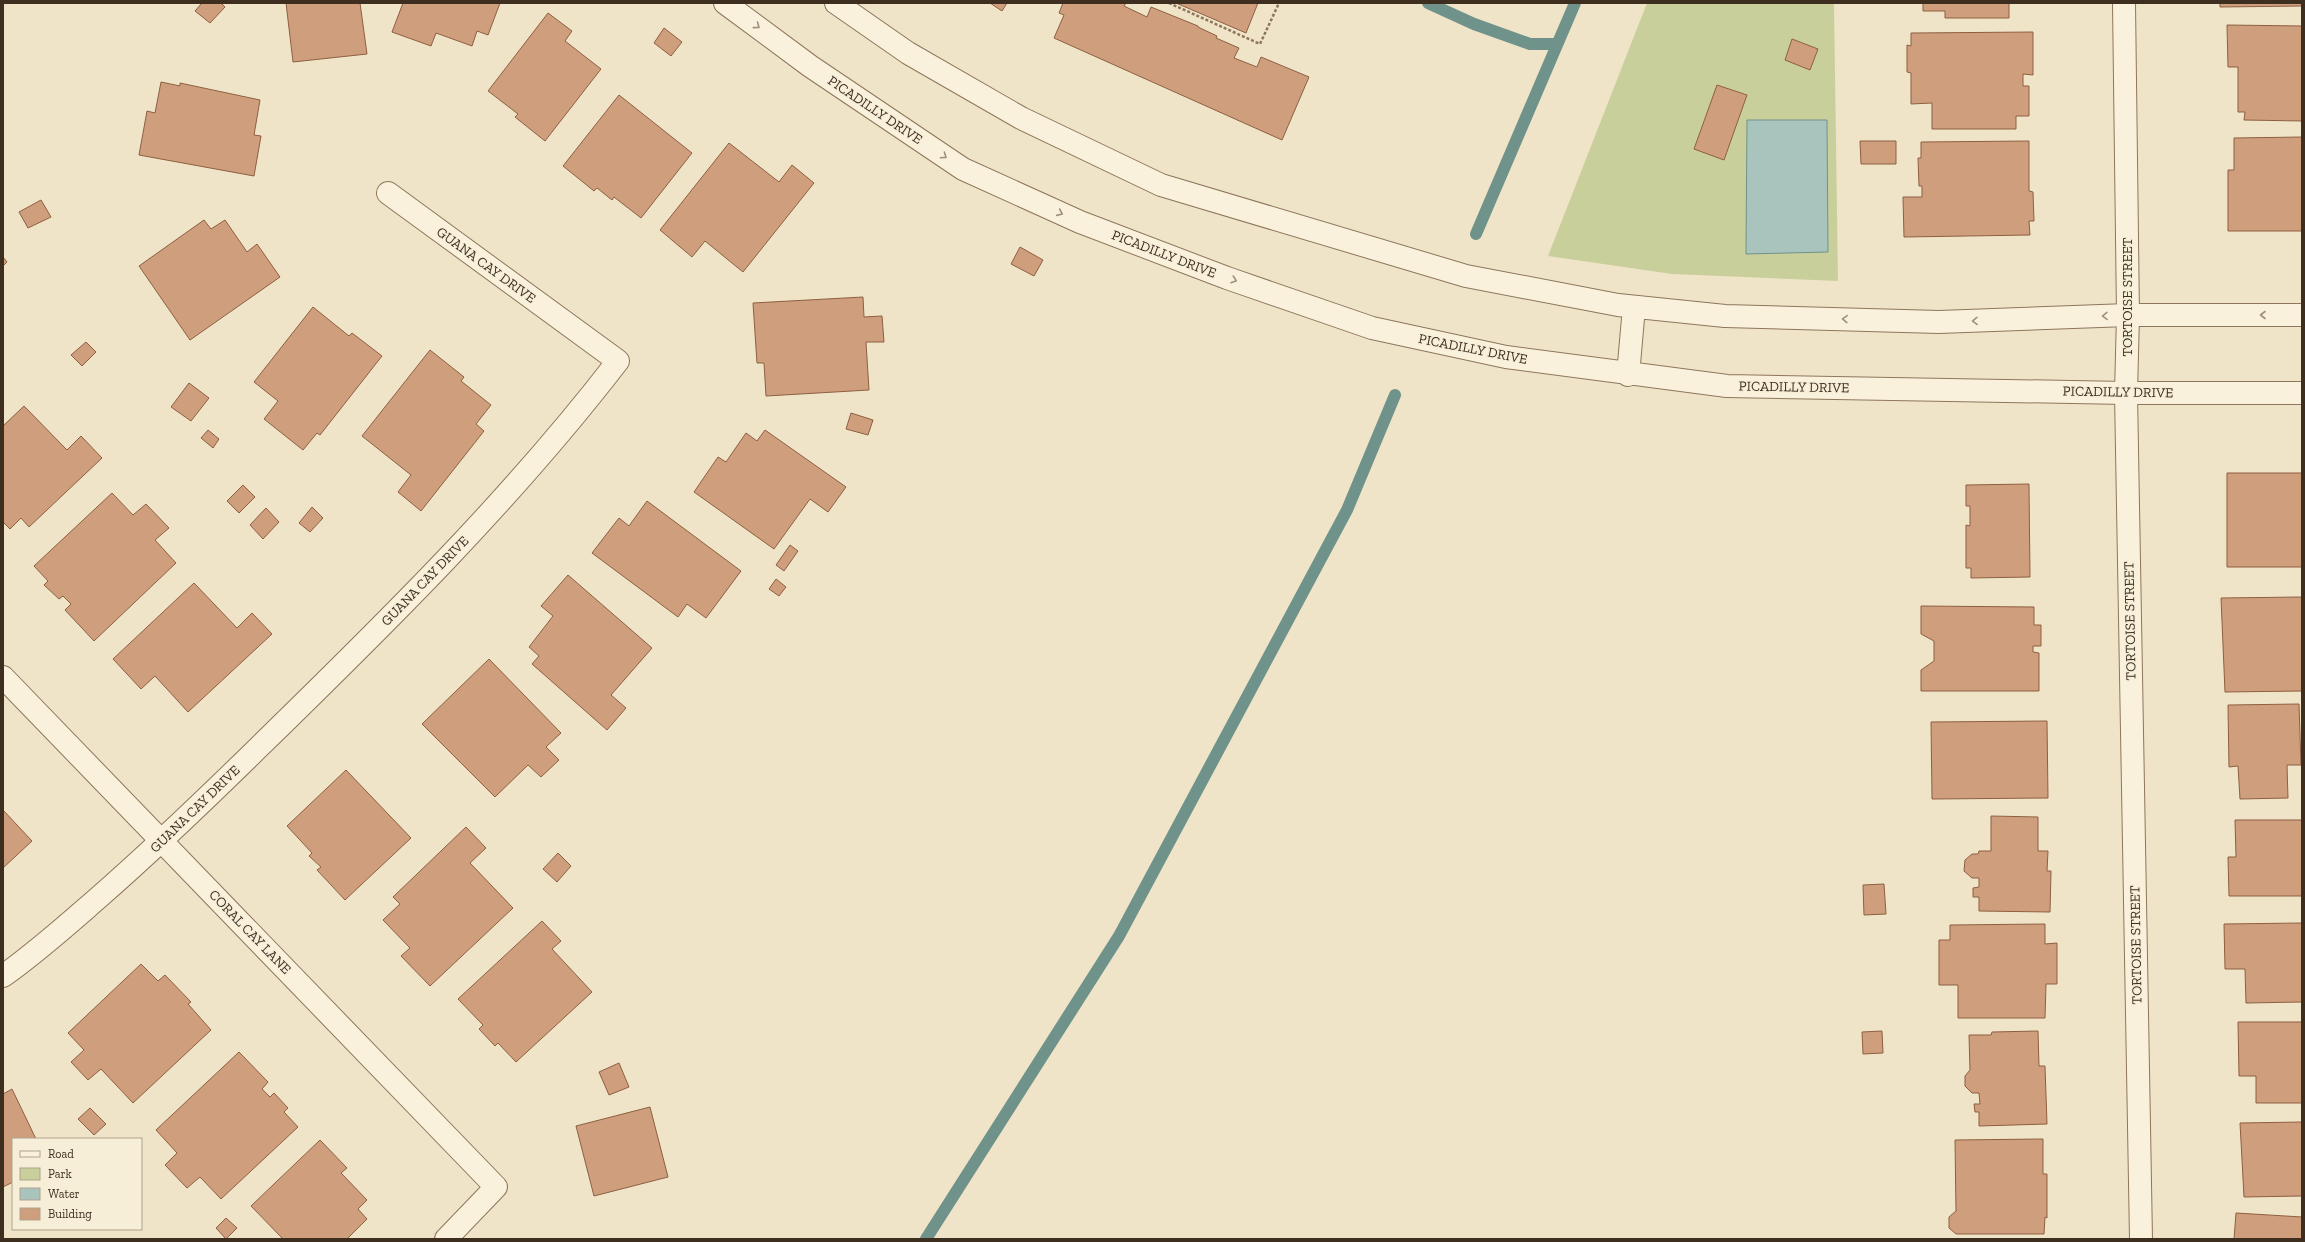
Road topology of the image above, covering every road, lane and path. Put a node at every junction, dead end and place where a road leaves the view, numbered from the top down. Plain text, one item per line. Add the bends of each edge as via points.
1 (725, 3) edge
2 (836, 3) edge
3 (1169, 3) edge
4 (1279, 3) edge
5 (2124, 3) edge
6 (388, 193) dead end
7 (1634, 306) junction
8 (2128, 315) junction
9 (2302, 315) edge
10 (1628, 374) junction
11 (2126, 393) junction
12 (2302, 393) edge
13 (3, 677) edge
14 (162, 841) junction
15 (3, 976) edge
16 (446, 1239) edge
17 (2141, 1239) edge

1 -> 10 street, PICADILLY DRIVE via 810,66 963,169 1080,222 1227,278 1372,328 1506,357
2 - 7 street via 908,53 1021,118 1161,186 1466,276
3 - 4 path via 1260,44
5 - 8 street, TORTOISE STREET
6 - 14 street, GUANA CAY DRIVE via 618,361 574,418 445,562
8 -> 7 street via 1939,322 1725,316
7 - 10 street
9 -> 8 street
8 - 11 street, TORTOISE STREET
10 - 11 street, PICADILLY DRIVE via 1727,386
11 - 12 street, PICADILLY DRIVE
11 - 17 street, TORTOISE STREET
13 - 14 street, CORAL CAY LANE
14 - 15 street, GUANA CAY DRIVE via 57,934
14 - 16 street, CORAL CAY LANE via 496,1187

